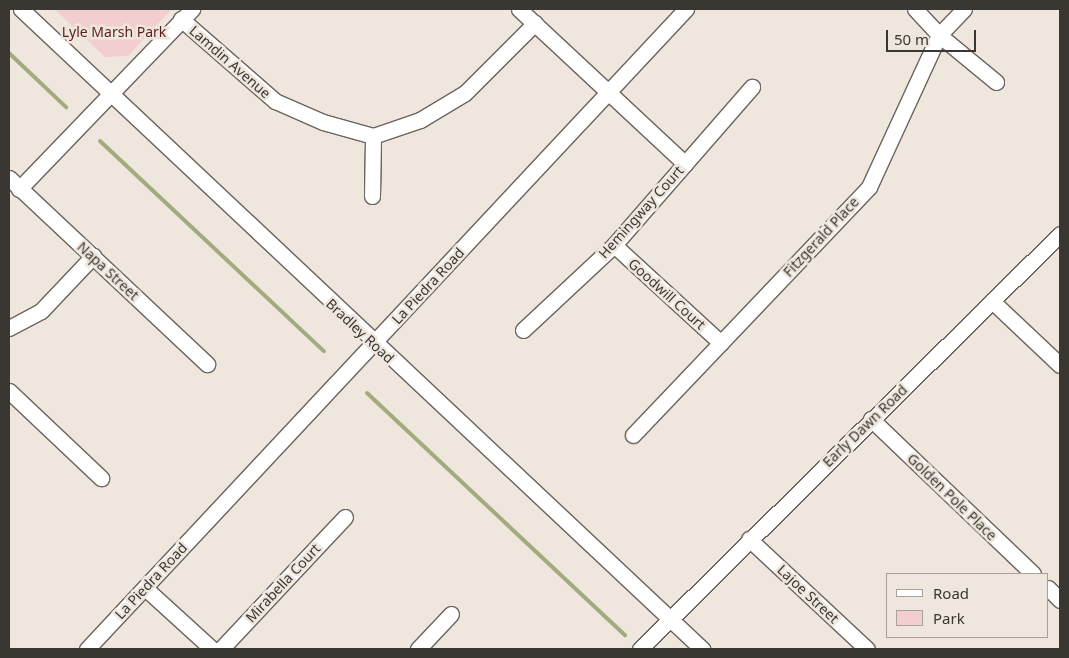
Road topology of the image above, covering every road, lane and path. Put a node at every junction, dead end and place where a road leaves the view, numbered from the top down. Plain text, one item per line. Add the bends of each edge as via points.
1 (21, 9) edge
2 (519, 9) edge
3 (686, 9) edge
4 (914, 9) edge
5 (964, 9) edge
6 (186, 14) edge
7 (535, 23) junction
8 (938, 35) junction
9 (996, 82) dead end
10 (752, 87) dead end
11 (110, 93) junction
12 (607, 93) junction
13 (373, 136) junction
14 (685, 164) junction
15 (14, 184) edge
16 (372, 196) dead end
17 (1060, 234) edge
18 (614, 245) junction
19 (93, 256) junction
20 (992, 301) junction
21 (9, 328) edge
22 (523, 330) dead end
23 (721, 343) junction
24 (374, 344) junction
25 (207, 364) dead end
26 (1060, 365) edge
27 (9, 391) edge
28 (871, 420) junction
29 (633, 436) dead end
30 (101, 478) dead end
31 (345, 517) dead end
32 (749, 539) junction
33 (1033, 573) edge
34 (145, 588) junction
35 (1049, 589) edge
36 (1060, 600) edge
37 (451, 614) dead end
38 (669, 617) junction
39 (87, 649) edge
40 (212, 649) edge
41 (221, 649) edge
42 (418, 649) edge
43 (640, 649) edge
44 (702, 649) edge
45 (867, 649) edge

1 - 11 street, Bradley Road
2 - 7 street
3 - 12 street, La Piedra Road
4 - 8 street
5 - 8 street, Fitzgerald Place
6 - 11 street
6 - 13 street, Lamdin Avenue via 275,101 323,122
7 - 12 street
7 - 13 street via 465,93 420,120
8 - 9 street
8 - 23 street, Fitzgerald Place via 869,187
10 - 14 street, Hemingway Court
11 - 15 street
11 - 24 street, Bradley Road
12 - 14 street
12 - 24 street, La Piedra Road
13 - 16 street
14 - 18 street, Hemingway Court
15 - 19 street, Napa Street
17 - 20 street, Early Dawn Road
18 - 22 street, Hemingway Court
18 - 23 street, Goodwill Court
19 - 21 street via 41,311
19 - 25 street, Napa Street
20 - 26 street
20 - 28 street, Early Dawn Road
23 - 29 street, Fitzgerald Place
24 - 34 street, La Piedra Road
24 - 38 street, Bradley Road
27 - 30 street
28 - 32 street, Early Dawn Road
28 - 33 street, Golden Pole Place
31 - 41 street, Mirabella Court
32 - 38 street, Early Dawn Road
32 - 45 street, Lajoe Street
34 - 39 street, La Piedra Road
34 - 40 street
35 - 36 street
37 - 42 street
38 - 43 street, Early Dawn Road
38 - 44 street, Bradley Road

